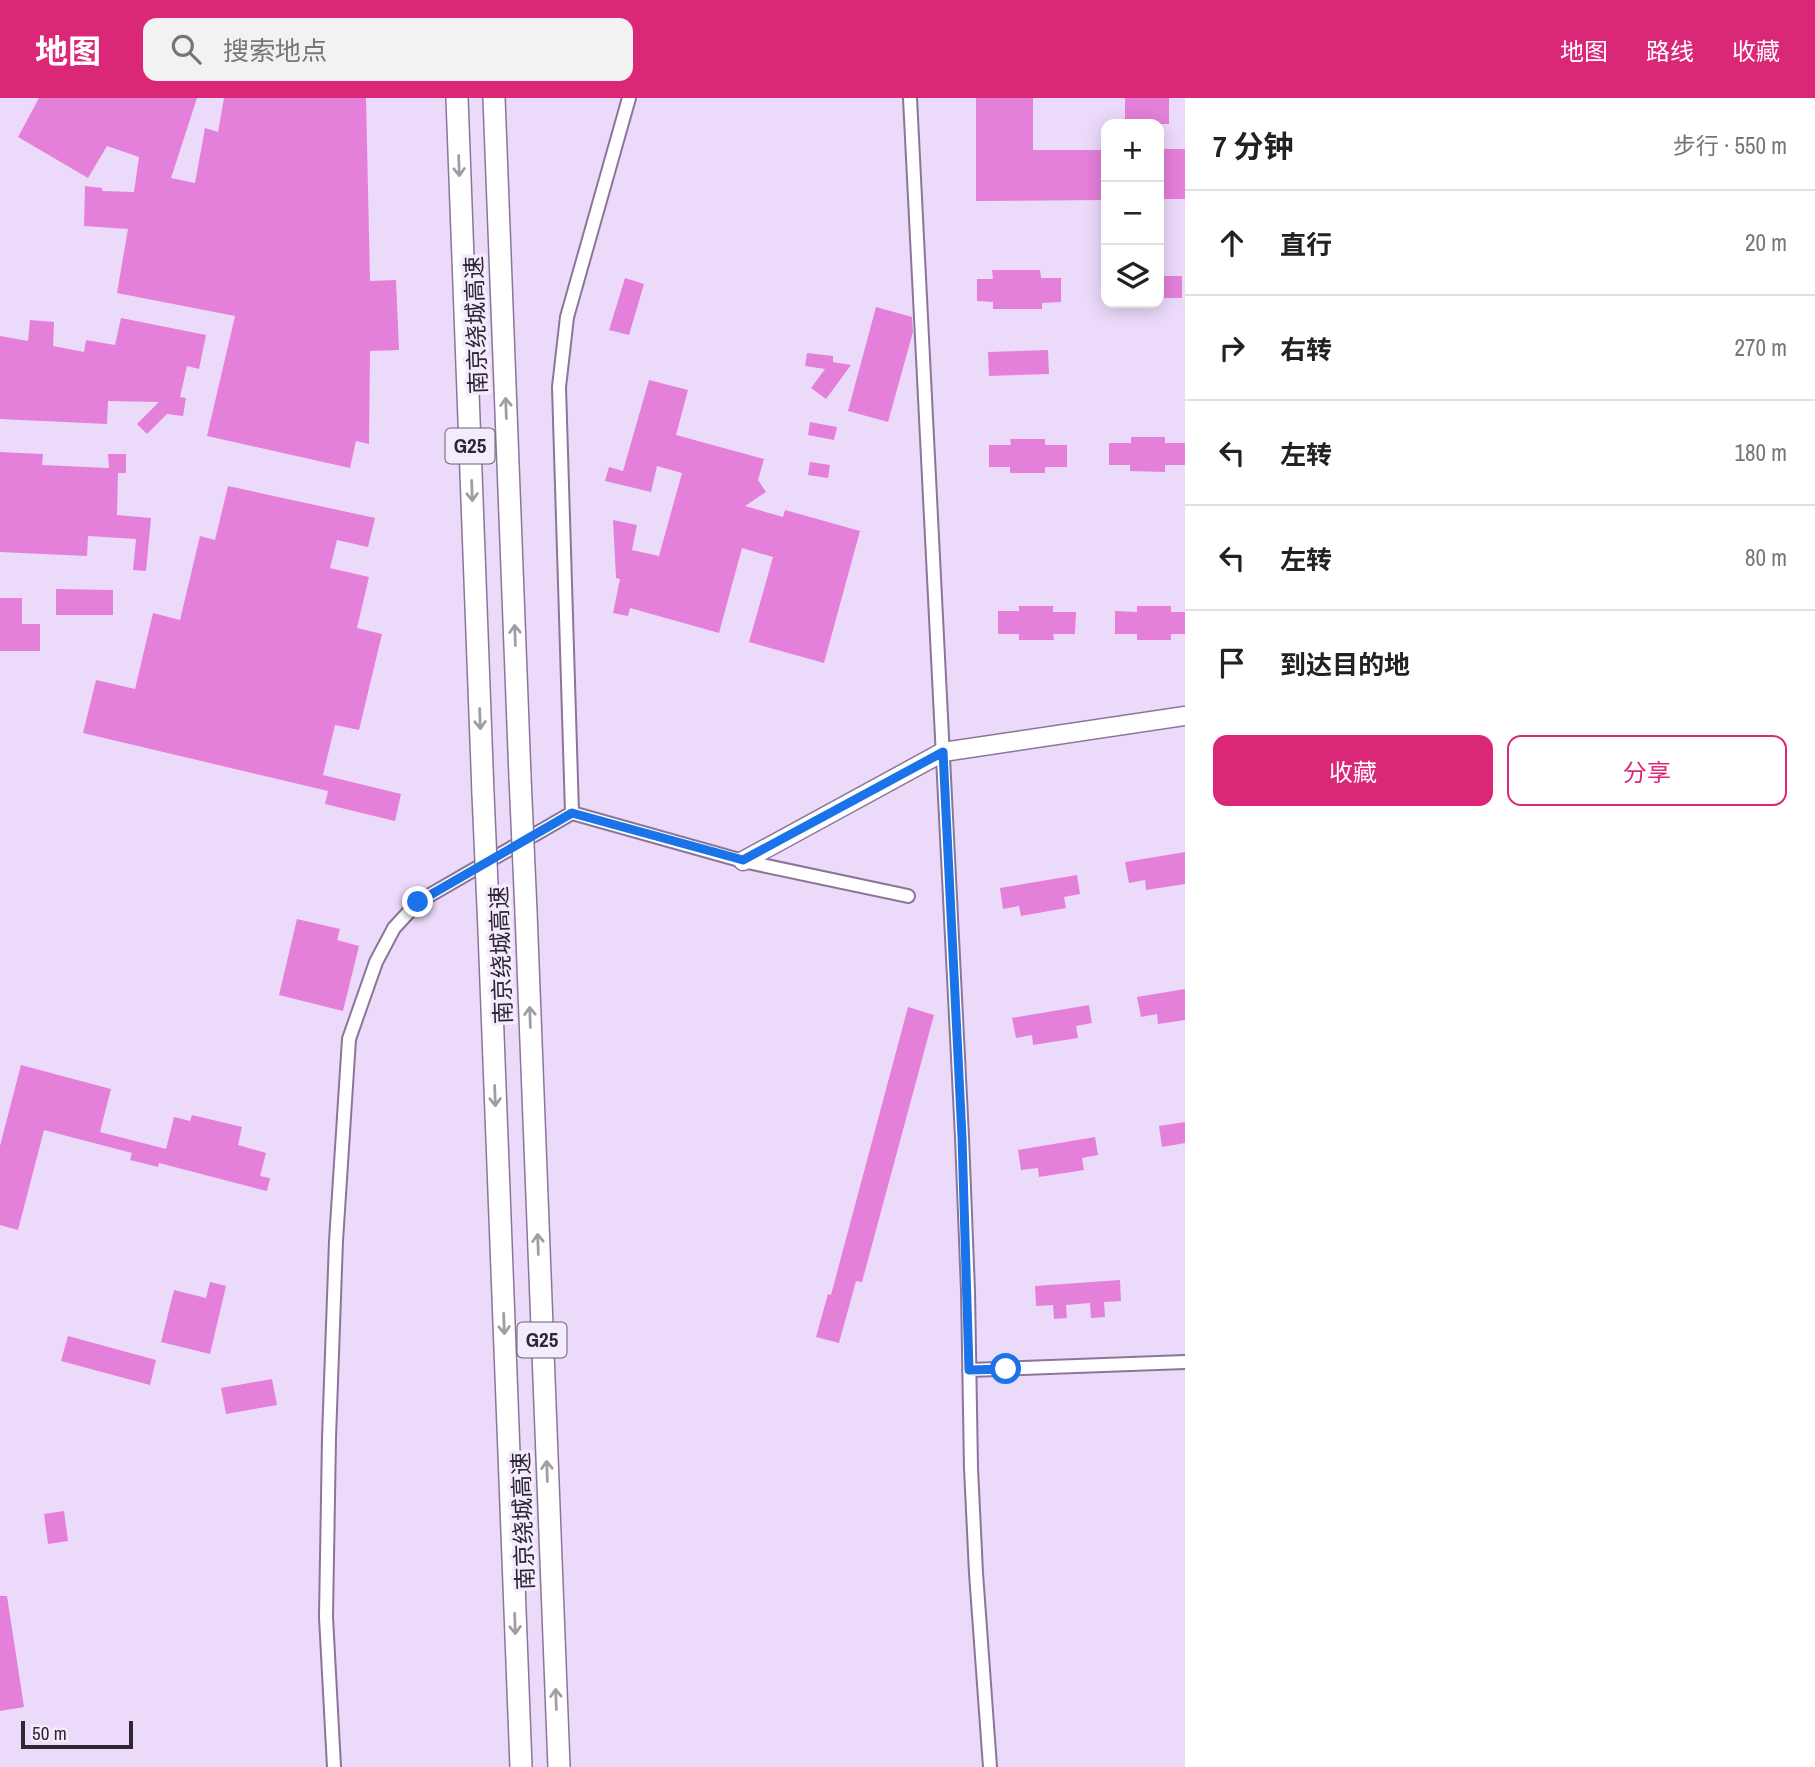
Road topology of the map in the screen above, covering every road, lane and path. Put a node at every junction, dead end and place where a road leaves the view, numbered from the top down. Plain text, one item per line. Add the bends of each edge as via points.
1 (457, 98) edge
2 (494, 98) edge
3 (629, 98) edge
4 (910, 98) edge
5 (1185, 716) edge
6 (943, 752) junction
7 (572, 813) junction
8 (743, 860) junction
9 (908, 896) dead end
10 (1185, 1362) edge
11 (969, 1370) junction
12 (334, 1767) edge
13 (521, 1767) edge
14 (559, 1767) edge
15 (990, 1767) edge

1 -> 13 highway, 南京绕城高速 / G25, bridge
14 -> 2 highway, 南京绕城高速 / G25, bridge
3 - 7 street via 567,317 559,387
4 - 6 street
5 - 6 street
6 - 8 street
6 - 11 street
7 - 8 street
7 - 12 street via 418,902 394,928 376,962 349,1039 328,1438 326,1617
8 - 9 street
10 - 11 street
11 - 15 street via 976,1573

